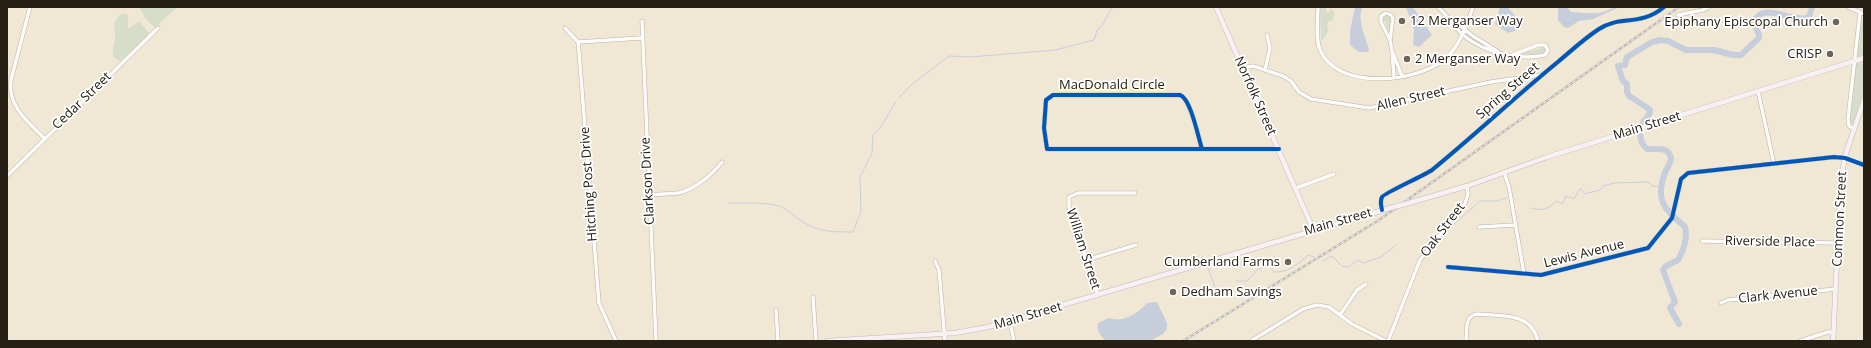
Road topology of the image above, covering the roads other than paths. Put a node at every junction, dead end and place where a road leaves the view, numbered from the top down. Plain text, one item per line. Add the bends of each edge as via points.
1 (30, 7) edge
2 (1216, 7) edge
3 (1318, 7) edge
4 (1473, 7) edge
5 (1664, 7) edge
6 (1709, 7) edge
7 (1848, 7) edge
8 (1440, 8) edge
9 (1862, 13) edge
10 (1446, 15) junction
11 (1678, 15) dead end
12 (642, 21) dead end
13 (158, 28) dead end
14 (565, 28) dead end
15 (1465, 30) junction
16 (1462, 34) junction
17 (1267, 35) dead end
18 (641, 38) junction
19 (1390, 40) junction
20 (578, 42) junction
21 (1392, 51) junction
22 (1499, 53) junction
23 (1512, 55) junction
24 (1864, 58) edge
25 (1854, 61) junction
26 (1243, 68) junction
27 (1265, 70) junction
28 (1541, 75) junction
29 (1402, 76) junction
30 (1394, 77) junction
31 (1758, 91) junction
32 (1864, 100) edge
33 (1854, 129) junction
34 (44, 138) junction
35 (1202, 149) junction
36 (1279, 149) junction
37 (1845, 158) junction
38 (722, 162) dead end
39 (1774, 164) junction
40 (1864, 165) edge
41 (1504, 172) junction
42 (1334, 174) dead end
43 (7, 176) edge
44 (1467, 186) junction
45 (1296, 188) junction
46 (1135, 192) dead end
47 (649, 195) junction
48 (1382, 210) junction
49 (1516, 226) junction
50 (1479, 227) dead end
51 (1313, 229) junction
52 (1702, 242) dead end
53 (1838, 243) junction
54 (1136, 245) dead end
55 (1086, 260) junction
56 (935, 261) dead end
57 (1448, 267) dead end
58 (1524, 274) junction
59 (1366, 284) dead end
60 (1836, 289) junction
61 (1098, 295) junction
62 (813, 297) dead end
63 (1721, 303) dead end
64 (776, 310) dead end
65 (1340, 315) junction
66 (1010, 322) junction
67 (1834, 332) junction
68 (944, 334) junction
69 (616, 341) edge
70 (656, 341) edge
71 (778, 341) edge
72 (816, 341) edge
73 (827, 341) edge
74 (945, 341) edge
75 (1014, 341) edge
76 (1251, 341) edge
77 (1387, 341) edge
78 (1466, 341) edge
79 (1538, 341) edge
80 (1800, 341) edge
81 (1833, 341) edge

1 - 34 street via 11,80 11,90 20,113
2 - 26 main road, Norfolk Street
3 - 30 street via 1318,43 1322,54 1329,62 1345,73 1357,77
4 - 15 street
5 - 28 street, Spring Street via 1645,19 1603,26
6 - 11 street
7 - 9 street
8 - 10 street
9 - 25 street
10 - 15 street
10 - 16 street
12 - 18 street, Clarkson Drive
13 - 34 street, Cedar Street
14 - 20 street
15 - 16 street
15 - 22 street
16 - 22 street via 1487,50
16 - 29 street via 1449,55 1441,62
17 - 27 street via 1270,48
18 - 20 street
18 - 47 street, Clarkson Drive
19 - 19 street via 1393,18 1386,13 1381,16 1381,22
19 - 21 street
20 - 69 street, Hitching Post Drive via 599,303
21 - 29 street
21 - 30 street
22 - 23 street
23 - 23 street via 1543,56 1548,50 1545,45 1538,45
24 - 25 main road, Main Street
25 - 31 main road, Main Street
25 - 33 street via 1848,119 1849,126
26 - 27 street, Allen Street via 1253,66
26 - 36 main road, Norfolk Street
27 - 28 street, Allen Street via 1285,77 1299,92 1311,99 1369,108 1490,82
28 - 48 street, Spring Street via 1432,170 1414,182 1384,194 1381,199
29 - 30 street
31 - 39 street
31 - 41 main road, Main Street
32 - 33 main road, Common Street
33 - 37 main road, Common Street
34 - 43 street, Cedar Street
35 - 35 street, MacDonald Circle via 1047,149 1044,128 1046,100 1053,95 1180,94 1188,103
35 - 36 street, MacDonald Circle
36 - 45 main road, Norfolk Street
37 - 39 street, Lewis Avenue
37 - 40 street
37 - 53 main road, Common Street via 1840,193
38 - 47 street via 716,170 690,190
39 - 58 street, Lewis Avenue via 1688,174 1681,179 1673,216 1648,248 1552,274
41 - 44 main road, Main Street
41 - 49 street
42 - 45 street
44 - 48 main road, Main Street, bridge
44 - 77 street, Oak Street via 1465,203 1417,267
45 - 51 main road, Norfolk Street
46 - 55 street, William Street via 1078,193 1070,196 1069,207
47 - 70 street, Clarkson Drive
48 - 51 main road, Main Street
49 - 50 street
49 - 58 street
51 - 61 main road, Main Street
52 - 53 street, Riverside Place
53 - 60 main road, Common Street
54 - 55 street
55 - 61 street, William Street
56 - 68 street via 939,270
57 - 58 street, Lewis Avenue
59 - 65 street via 1357,290
60 - 63 street, Clark Avenue via 1728,300
60 - 67 main road, Common Street
61 - 66 main road, Main Street
62 - 72 street
64 - 71 street
65 - 76 street via 1325,306 1310,306
65 - 77 street via 1352,324
66 - 68 main road, Main Street
66 - 75 street
67 - 80 street
67 - 81 main road, Common Street
68 - 73 main road, Main Street
68 - 74 street
78 - 79 street via 1468,319 1477,314 1524,320 1533,329

